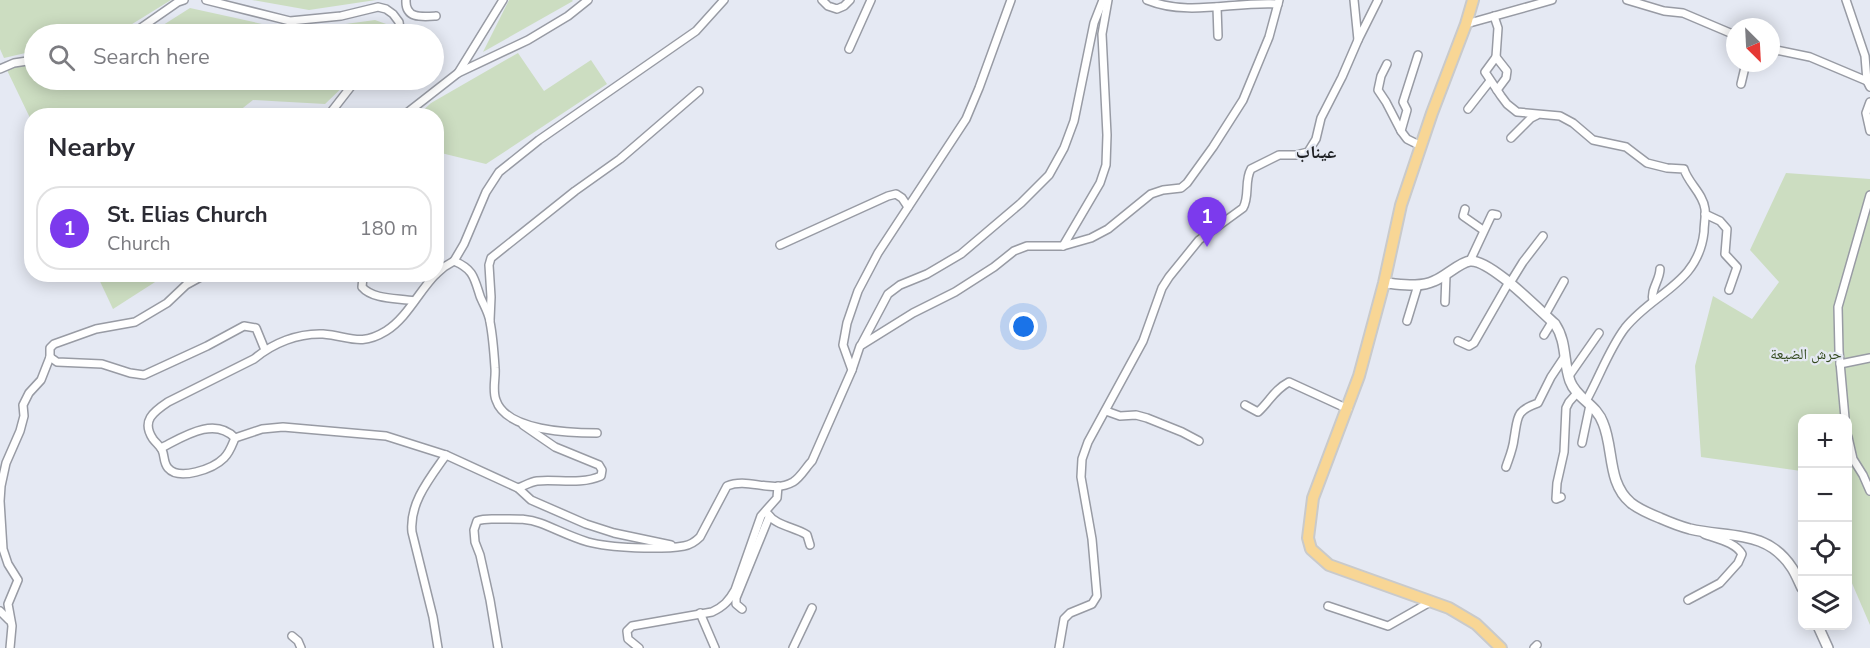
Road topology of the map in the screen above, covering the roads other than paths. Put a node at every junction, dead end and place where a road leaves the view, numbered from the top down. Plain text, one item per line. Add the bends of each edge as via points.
1 (184, 0) edge
2 (206, 0) edge
3 (406, 0) edge
4 (503, 0) edge
5 (588, 0) edge
6 (724, 0) edge
7 (822, 0) edge
8 (843, 0) edge
9 (850, 0) edge
10 (871, 0) edge
11 (1011, 0) edge
12 (1106, 0) edge
13 (1147, 0) edge
14 (1354, 0) edge
15 (1378, 0) edge
16 (1473, 0) edge
17 (1549, 0) edge
18 (1627, 0) edge
19 (1846, 0) edge
20 (1279, 2) edge
21 (1217, 7) junction
22 (840, 9) junction
23 (436, 16) dead end
24 (1494, 16) junction
25 (147, 24) edge
26 (399, 24) edge
27 (1466, 24) junction
28 (1726, 31) edge
29 (1218, 36) dead end
30 (1358, 40) junction
31 (849, 49) dead end
32 (1780, 51) edge
33 (1418, 55) dead end
34 (1496, 57) junction
35 (24, 62) edge
36 (1387, 64) dead end
37 (0, 69) edge
38 (1744, 72) edge
39 (458, 73) junction
40 (1490, 81) junction
41 (444, 84) edge
42 (1741, 84) dead end
43 (1868, 84) edge
44 (348, 90) edge
45 (436, 90) edge
46 (1497, 90) junction
47 (699, 91) dead end
48 (1870, 102) edge
49 (334, 108) edge
50 (413, 108) edge
51 (1468, 109) dead end
52 (1540, 114) junction
53 (1401, 130) junction
54 (1870, 131) edge
55 (1511, 138) dead end
56 (1421, 146) junction
57 (1870, 195) edge
58 (908, 207) junction
59 (1465, 209) dead end
60 (1705, 214) junction
61 (1497, 215) dead end
62 (1484, 230) junction
63 (1543, 236) dead end
64 (780, 245) dead end
65 (1063, 246) junction
66 (454, 261) junction
67 (1470, 261) junction
68 (444, 267) edge
69 (1660, 269) dead end
70 (1446, 274) junction
71 (1564, 281) dead end
72 (191, 282) edge
73 (362, 282) edge
74 (429, 282) edge
75 (1384, 283) junction
76 (1509, 283) junction
77 (1418, 285) junction
78 (1729, 290) dead end
79 (414, 301) junction
80 (1653, 301) junction
81 (1445, 302) dead end
82 (1549, 319) junction
83 (490, 320) junction
84 (1407, 321) dead end
85 (1599, 333) dead end
86 (1544, 335) dead end
87 (1458, 341) dead end
88 (860, 346) junction
89 (265, 350) junction
90 (1565, 356) junction
91 (50, 357) junction
92 (1870, 358) edge
93 (1840, 364) junction
94 (852, 370) junction
95 (1569, 376) junction
96 (1577, 393) junction
97 (1588, 403) junction
98 (1245, 405) dead end
99 (1348, 409) junction
100 (1106, 411) junction
101 (1845, 414) edge
102 (509, 416) junction
103 (597, 433) dead end
104 (235, 438) junction
105 (1198, 441) dead end
106 (1582, 442) dead end
107 (161, 448) junction
108 (446, 455) junction
109 (1852, 455) edge
110 (1506, 467) dead end
111 (778, 486) junction
112 (518, 488) junction
113 (1870, 491) edge
114 (1561, 497) dead end
115 (768, 508) junction
116 (769, 517) junction
117 (1690, 529) junction
118 (810, 545) dead end
119 (674, 546) junction
120 (1798, 578) edge
121 (1688, 600) dead end
122 (1432, 602) junction
123 (1328, 606) dead end
124 (812, 608) dead end
125 (742, 609) dead end
126 (0, 611) edge
127 (700, 613) junction
128 (11, 622) junction
129 (1820, 630) edge
130 (292, 636) dead end
131 (10, 648) edge
132 (301, 648) edge
133 (438, 648) edge
134 (498, 648) edge
135 (639, 648) edge
136 (715, 648) edge
137 (793, 648) edge
138 (1059, 648) edge
139 (1501, 648) edge
140 (1828, 648) edge

1 - 25 street
2 - 26 street via 290,21 341,16 378,7 393,14
3 - 23 street via 412,15
4 - 39 street
5 - 39 street via 528,40
6 - 66 street via 696,31 499,172
7 - 22 street
8 - 22 street
9 - 22 street
10 - 31 street
11 - 58 street via 966,119
12 - 65 street via 1102,34 1106,165 1101,183
12 - 88 street via 1094,23 1074,121 1049,175 961,254 888,294
13 - 21 street via 1174,7
14 - 30 street
15 - 30 street
16 - 27 main road
17 - 24 street
18 - 28 street via 1683,13
19 - 43 street via 1864,56
20 - 21 street
20 - 65 street via 1243,100 1187,183 1181,188 1151,194 1101,233
21 - 29 street
24 - 27 street
24 - 34 street via 1498,28
27 - 56 main road
30 - 100 street via 1308,152 1279,155 1251,169 1243,208 1198,240 1169,277 1146,336
32 - 43 street via 1810,57
33 - 53 street via 1403,102 1407,110
34 - 40 street via 1485,72
34 - 46 street via 1507,71
35 - 37 street
36 - 53 street via 1378,90
38 - 42 street
39 - 41 street
40 - 46 street
40 - 51 street
44 - 49 street
45 - 50 street
46 - 52 street via 1517,112
47 - 83 street via 620,159 491,258
48 - 54 street via 1866,113
52 - 55 street
52 - 60 street via 1560,116 1593,140 1626,147 1647,164 1684,169 1701,197
53 - 56 street via 1407,139
56 - 75 main road via 1401,205
57 - 93 street via 1838,307
58 - 64 street via 896,194 888,196
58 - 94 street via 864,277 851,309 843,345
59 - 62 street via 1463,216
60 - 78 street via 1720,221 1726,229 1725,254 1737,267
60 - 80 street via 1703,238 1693,266 1682,280
61 - 62 street via 1492,214
62 - 67 street
63 - 76 street
65 - 88 street via 1027,246 1014,251 955,292
66 - 68 street
66 - 83 street via 472,273
67 - 70 street
67 - 76 street via 1482,262
69 - 80 street via 1651,295
70 - 77 street
70 - 81 street
71 - 82 street
72 - 91 street via 167,303 135,321 96,329 54,345
73 - 79 street via 366,292 374,295
74 - 79 street
75 - 77 street
75 - 99 main road
76 - 82 street
76 - 87 street via 1472,345
77 - 84 street
79 - 89 street via 387,330 369,338 313,334 285,340
80 - 97 street via 1623,330
82 - 86 street
82 - 90 street via 1561,334
83 - 102 street via 496,400
85 - 95 street
88 - 94 street
89 - 91 street via 256,328 244,326 144,375 102,364 57,362
89 - 107 street via 156,410 148,423 149,432
90 - 95 street
90 - 110 street via 1538,403 1519,413
91 - 128 street via 41,380 23,405 20,431 1,486 3,549 18,580 8,604
92 - 93 street
93 - 101 street
94 - 111 street via 812,460 796,480
95 - 96 street
96 - 97 street
96 - 114 street via 1566,408 1556,499
97 - 106 street
97 - 117 street via 1604,424 1615,478 1628,500 1645,512
98 - 99 street via 1258,412 1289,382
99 - 122 main road via 1313,498 1308,538 1311,549 1334,568
100 - 105 street via 1148,418
100 - 138 street via 1088,442 1081,468 1097,596 1092,604 1064,619
102 - 103 street via 551,431
102 - 112 street via 555,447 599,465 602,470 601,476 592,480 536,481
104 - 107 street via 226,430 209,429
104 - 107 street via 223,459 194,472 177,474 169,470
104 - 108 street via 283,427 386,436
108 - 112 street
108 - 133 street via 415,506 411,522
109 - 113 street
111 - 115 street via 777,498
111 - 119 street via 735,482 727,486 700,537 694,543
112 - 119 street via 531,500 586,524
115 - 116 street
115 - 127 street via 761,516 729,600 719,609
116 - 118 street via 801,531
116 - 125 street via 736,598
117 - 120 street via 1747,536 1765,543 1792,567
117 - 121 street via 1734,545 1742,554 1720,583
119 - 134 street via 609,546 522,519 477,521 475,542
122 - 123 street via 1388,626
122 - 139 main road via 1476,624
124 - 137 street
126 - 128 street
127 - 135 street via 632,626 627,631 628,639
127 - 136 street
128 - 131 street
129 - 140 street
130 - 132 street

